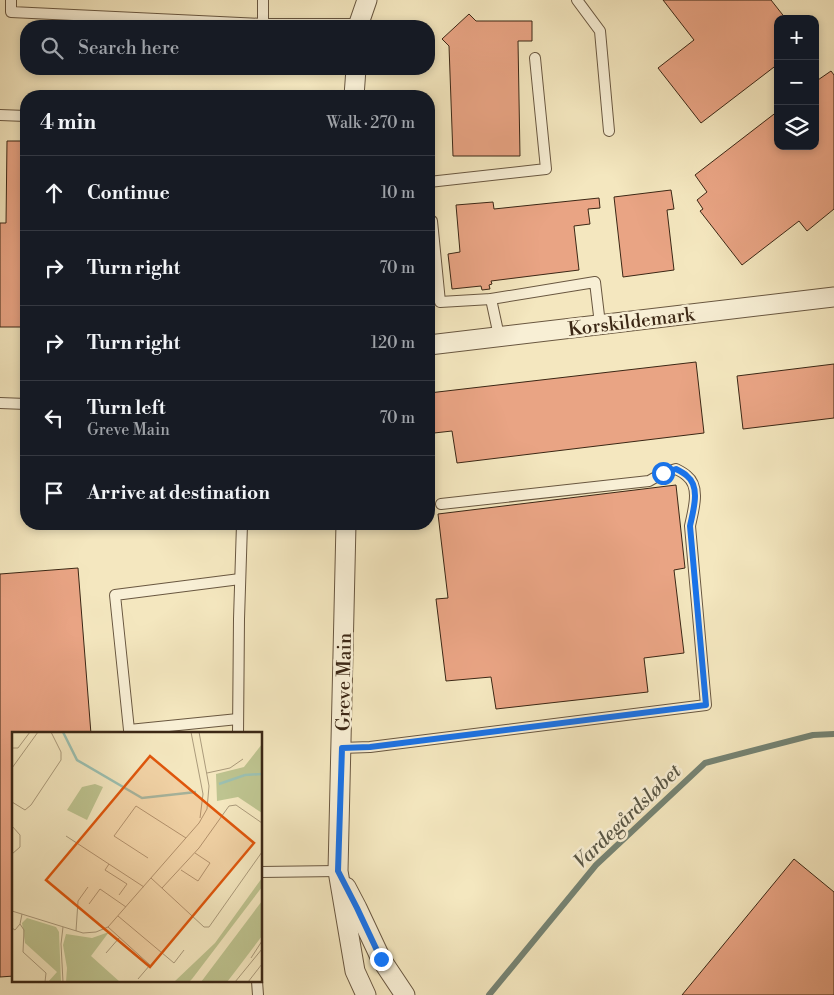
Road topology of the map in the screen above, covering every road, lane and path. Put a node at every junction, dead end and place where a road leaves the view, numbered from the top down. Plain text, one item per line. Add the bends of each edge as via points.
1 (11, 0) edge
2 (263, 0) edge
3 (367, 0) edge
4 (577, 0) edge
5 (179, 20) edge
6 (263, 20) edge
7 (360, 20) edge
8 (535, 58) dead end
9 (356, 75) edge
10 (354, 90) edge
11 (0, 115) edge
12 (20, 116) edge
13 (609, 131) dead end
14 (435, 181) edge
15 (435, 251) edge
16 (834, 297) edge
17 (491, 298) junction
18 (600, 324) junction
19 (499, 336) junction
20 (435, 344) edge
21 (0, 403) edge
22 (20, 404) edge
23 (441, 504) dead end
24 (242, 530) edge
25 (346, 530) edge
26 (240, 579) junction
27 (238, 719) junction
28 (238, 732) edge
29 (342, 748) junction
30 (338, 871) junction
31 (262, 872) edge
32 (257, 982) edge
33 (258, 995) edge
34 (366, 995) edge
35 (405, 995) edge

1 - 5 lane via 11,12
2 - 6 lane
3 - 7 street
4 - 13 lane via 600,31
8 - 14 lane via 546,169
9 - 10 street
11 - 12 lane
15 - 17 lane via 440,302
16 - 18 street, Korskildemark
17 - 18 lane via 594,282
17 - 19 lane
18 - 19 street, Korskildemark
19 - 20 street, Korskildemark
21 - 22 lane
23 - 29 lane via 649,481 676,469 688,477 694,487 690,526 706,705
24 - 26 lane
25 - 29 street, Greve Main
26 - 27 lane
26 - 27 lane via 115,595 129,730
27 - 28 lane
29 - 30 street, Greve Main
30 - 31 lane
30 - 34 street, Greve Main via 354,971
30 - 35 street, Greve Main via 381,959
32 - 33 lane

